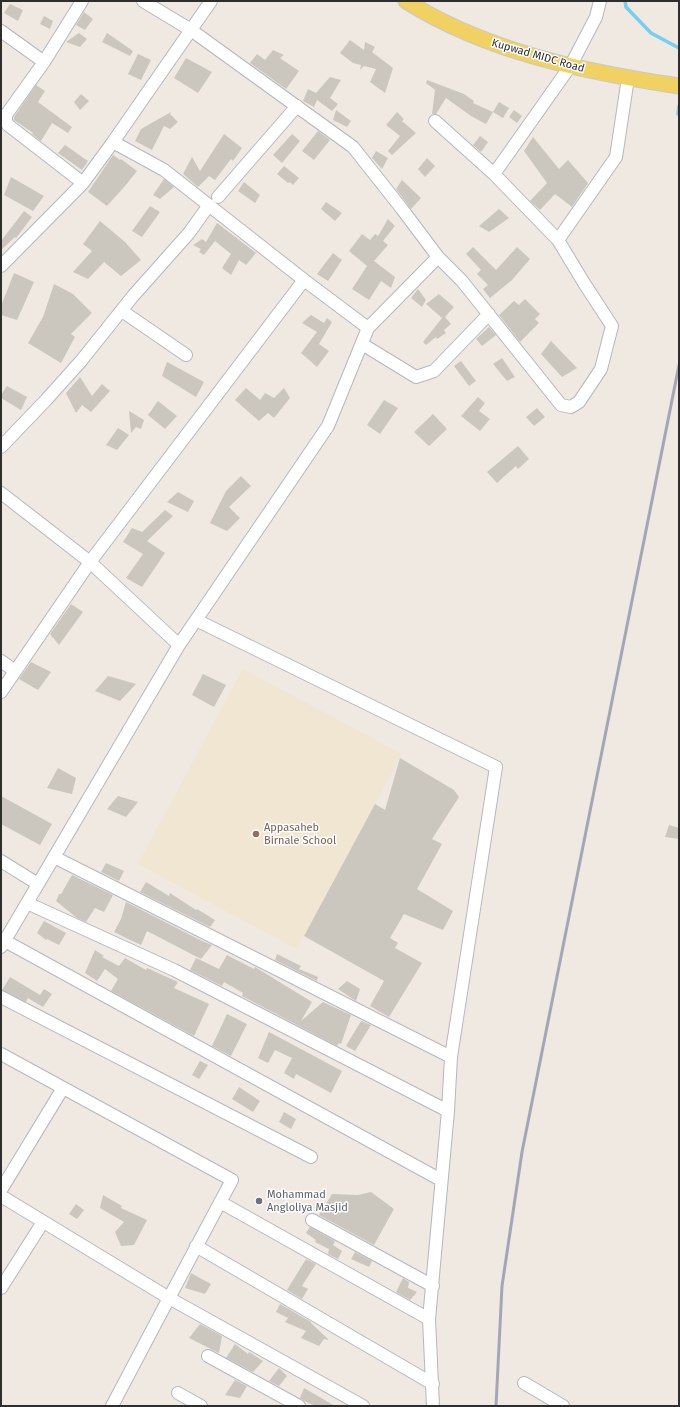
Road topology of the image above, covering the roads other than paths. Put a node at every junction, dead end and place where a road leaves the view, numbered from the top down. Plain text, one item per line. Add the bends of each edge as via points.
1 (82, 1) edge
2 (143, 1) edge
3 (211, 1) edge
4 (406, 1) edge
5 (600, 1) edge
6 (191, 30) junction
7 (1, 31) edge
8 (44, 62) junction
9 (571, 65) junction
10 (628, 78) junction
11 (679, 86) edge
12 (297, 106) junction
13 (435, 120) dead end
14 (113, 142) junction
15 (494, 174) junction
16 (83, 183) junction
17 (218, 197) dead end
18 (209, 205) junction
19 (558, 240) junction
20 (438, 257) junction
21 (1, 266) edge
22 (304, 280) junction
23 (122, 311) junction
24 (489, 314) junction
25 (368, 328) junction
26 (362, 344) junction
27 (186, 355) dead end
28 (1, 447) edge
29 (1, 493) edge
30 (90, 562) junction
31 (196, 620) junction
32 (179, 645) junction
33 (1, 661) edge
34 (15, 671) junction
35 (1, 692) edge
36 (54, 857) junction
37 (1, 861) edge
38 (38, 884) junction
39 (27, 903) junction
40 (3, 944) edge
41 (1, 998) edge
42 (1, 1054) edge
43 (451, 1057) junction
44 (63, 1088) junction
45 (448, 1111) junction
46 (311, 1157) dead end
47 (441, 1180) junction
48 (1, 1190) edge
49 (1, 1196) edge
50 (220, 1202) junction
51 (312, 1220) dead end
52 (43, 1222) junction
53 (196, 1246) junction
54 (433, 1286) junction
55 (1, 1288) edge
56 (169, 1298) junction
57 (429, 1319) junction
58 (208, 1356) dead end
59 (524, 1383) dead end
60 (433, 1384) junction
61 (178, 1393) dead end
62 (112, 1406) edge
63 (201, 1406) edge
64 (299, 1406) edge
65 (363, 1406) edge
66 (433, 1406) edge
67 (563, 1406) edge

1 - 8 street
2 - 6 street
3 - 6 street
4 - 9 main road, Kupwad MIDC Road via 422,12 477,38
5 - 9 street via 596,16
6 - 12 street
6 - 14 street
7 - 8 street
8 - 16 street via 6,115 6,121
9 - 10 main road, Kupwad MIDC Road
9 - 15 street
10 - 11 main road, Kupwad MIDC Road
10 - 19 street via 616,157
12 - 17 street
12 - 20 street via 353,147
13 - 15 street
14 - 16 street
14 - 18 street via 164,170
15 - 19 street
16 - 21 street
18 - 22 street
18 - 23 street via 190,233
19 - 24 street via 612,326 601,369 579,402 571,407 561,405
20 - 24 street
20 - 25 street
22 - 25 street
22 - 30 street
23 - 27 street
23 - 28 street via 51,395
24 - 26 street via 434,371 416,377
25 - 26 street
26 - 31 street via 328,426
29 - 30 street
30 - 32 street
30 - 34 street
31 - 32 street
31 - 43 street via 496,767
32 - 36 street
33 - 34 street
34 - 35 street
36 - 38 street
36 - 43 street
37 - 38 street
38 - 39 street
39 - 40 street
39 - 45 street via 174,970
40 - 47 street
41 - 46 street
42 - 44 street
43 - 45 street
44 - 48 street
44 - 50 street via 232,1180
45 - 47 street
47 - 54 street
49 - 52 street
50 - 53 street
50 - 57 street
51 - 54 street
52 - 55 street
52 - 56 street
53 - 56 street
53 - 60 street
54 - 57 street
56 - 62 street
56 - 65 street
57 - 60 street
58 - 64 street
59 - 67 street
60 - 66 street
61 - 63 street

